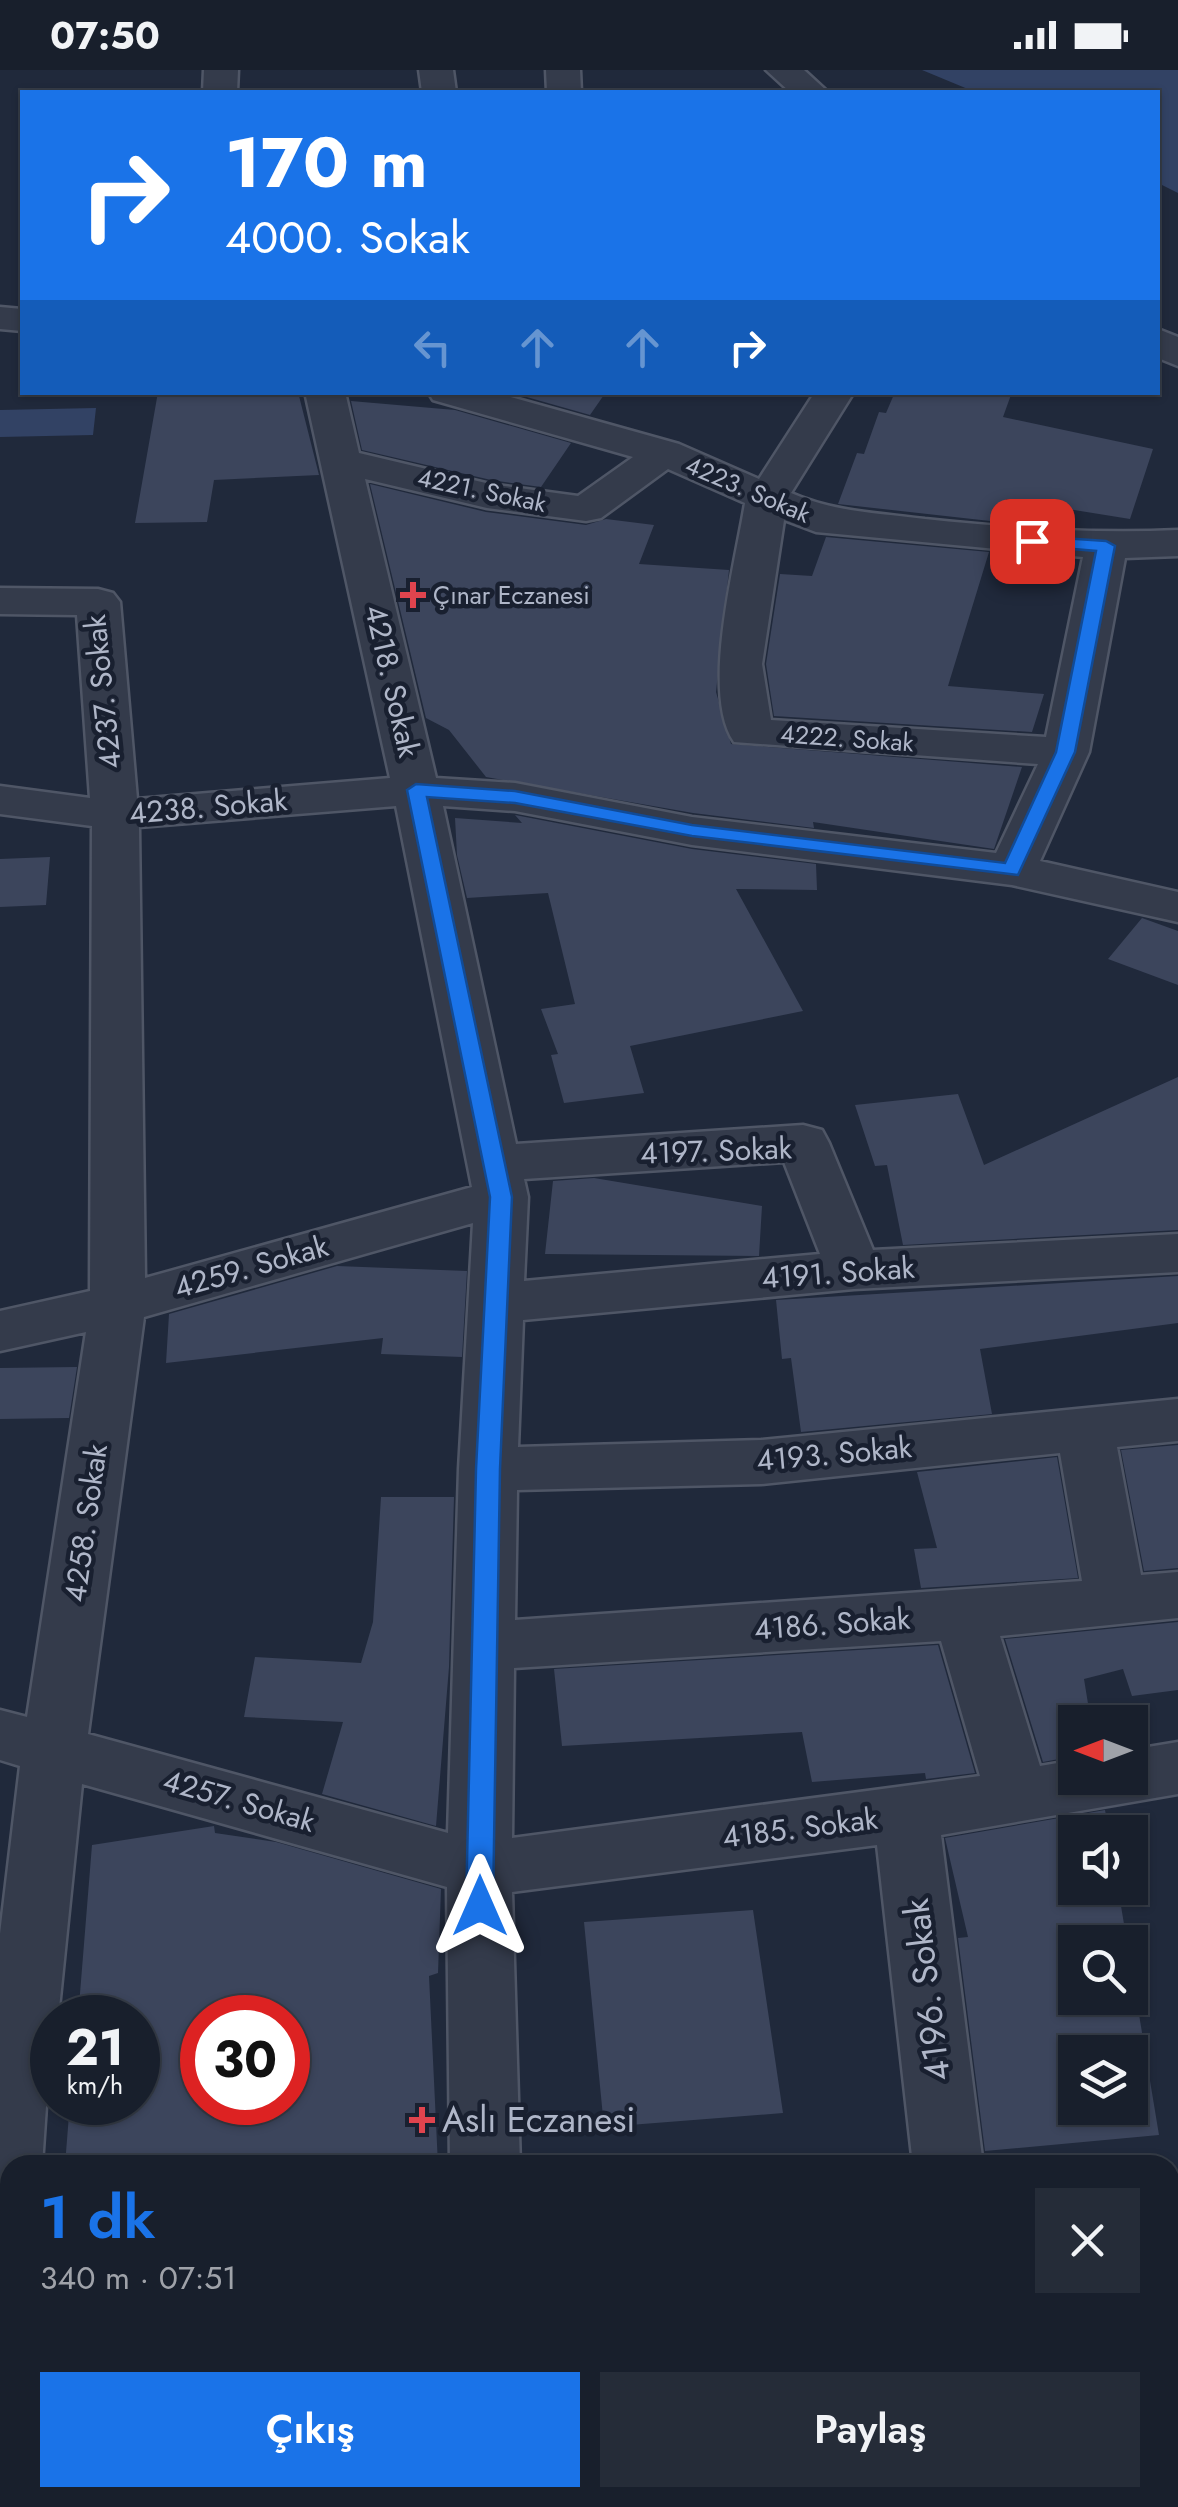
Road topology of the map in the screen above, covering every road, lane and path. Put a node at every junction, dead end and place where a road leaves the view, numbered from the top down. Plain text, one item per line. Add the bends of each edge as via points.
1 (782, 70) edge
2 (808, 90) edge
3 (326, 395) edge
4 (473, 395) edge
5 (833, 395) edge
6 (665, 454) junction
7 (342, 462) junction
8 (768, 498) junction
9 (1178, 544) edge
10 (1106, 546) junction
11 (0, 602) edge
12 (1066, 752) junction
13 (416, 790) junction
14 (0, 800) edge
15 (115, 815) junction
16 (1012, 870) junction
17 (1178, 907) edge
18 (499, 1180) junction
19 (1178, 1254) edge
20 (854, 1270) junction
21 (498, 1303) junction
22 (118, 1305) junction
23 (0, 1331) edge
24 (1178, 1420) edge
25 (1085, 1431) junction
26 (488, 1469) junction
27 (1178, 1595) edge
28 (1116, 1600) junction
29 (964, 1616) junction
30 (486, 1646) junction
31 (27, 1742) edge
32 (1178, 1768) edge
33 (1148, 1773) edge
34 (1058, 1788) edge
35 (1017, 1794) junction
36 (906, 1814) junction
37 (479, 1868) junction
38 (4, 2155) edge
39 (485, 2155) edge
40 (947, 2155) edge

1 - 2 street
3 - 7 street, 4218. Sokak
4 - 6 street, 4223. Sokak
5 - 8 street, 4222. Sokak
6 - 7 street, 4221. Sokak via 586,509 487,496
6 - 8 street, 4223. Sokak
7 - 13 street, 4218. Sokak
8 - 10 street, 4223. Sokak via 816,519
8 - 12 street, 4222. Sokak via 740,664 750,732
9 - 10 street, 4223. Sokak
10 - 12 street
11 - 15 street, 4237. Sokak via 98,602
12 - 16 street
13 - 15 street, 4238. Sokak
13 - 16 street, 4238. Sokak via 515,797 692,830
13 - 18 street, 4218. Sokak
14 - 15 street, 4238. Sokak
15 - 22 street, 4258. Sokak
16 - 17 street, 4238. Sokak
18 - 20 street, 4197. Sokak via 803,1143
18 - 21 street, 4218. Sokak
18 - 22 street, 4259. Sokak
19 - 20 street, 4191. Sokak
20 - 21 street, 4191. Sokak
21 - 26 street, 4218. Sokak
22 - 23 street, 4259. Sokak
22 - 31 street, 4258. Sokak
24 - 25 street, 4193. Sokak
25 - 26 street, 4193. Sokak via 761,1462
25 - 28 street
26 - 30 street, 4218. Sokak
27 - 28 street, 4186. Sokak
28 - 29 street, 4186. Sokak
29 - 30 street, 4186. Sokak
29 - 35 street
30 - 37 street, 4218. Sokak
31 - 37 street, 4257. Sokak
31 - 38 street, 4258. Sokak
32 - 33 street
34 - 35 street, 4185. Sokak
35 - 36 street, 4185. Sokak
36 - 37 street, 4185. Sokak
36 - 40 street, 4196. Sokak
37 - 39 street, 4218. Sokak

